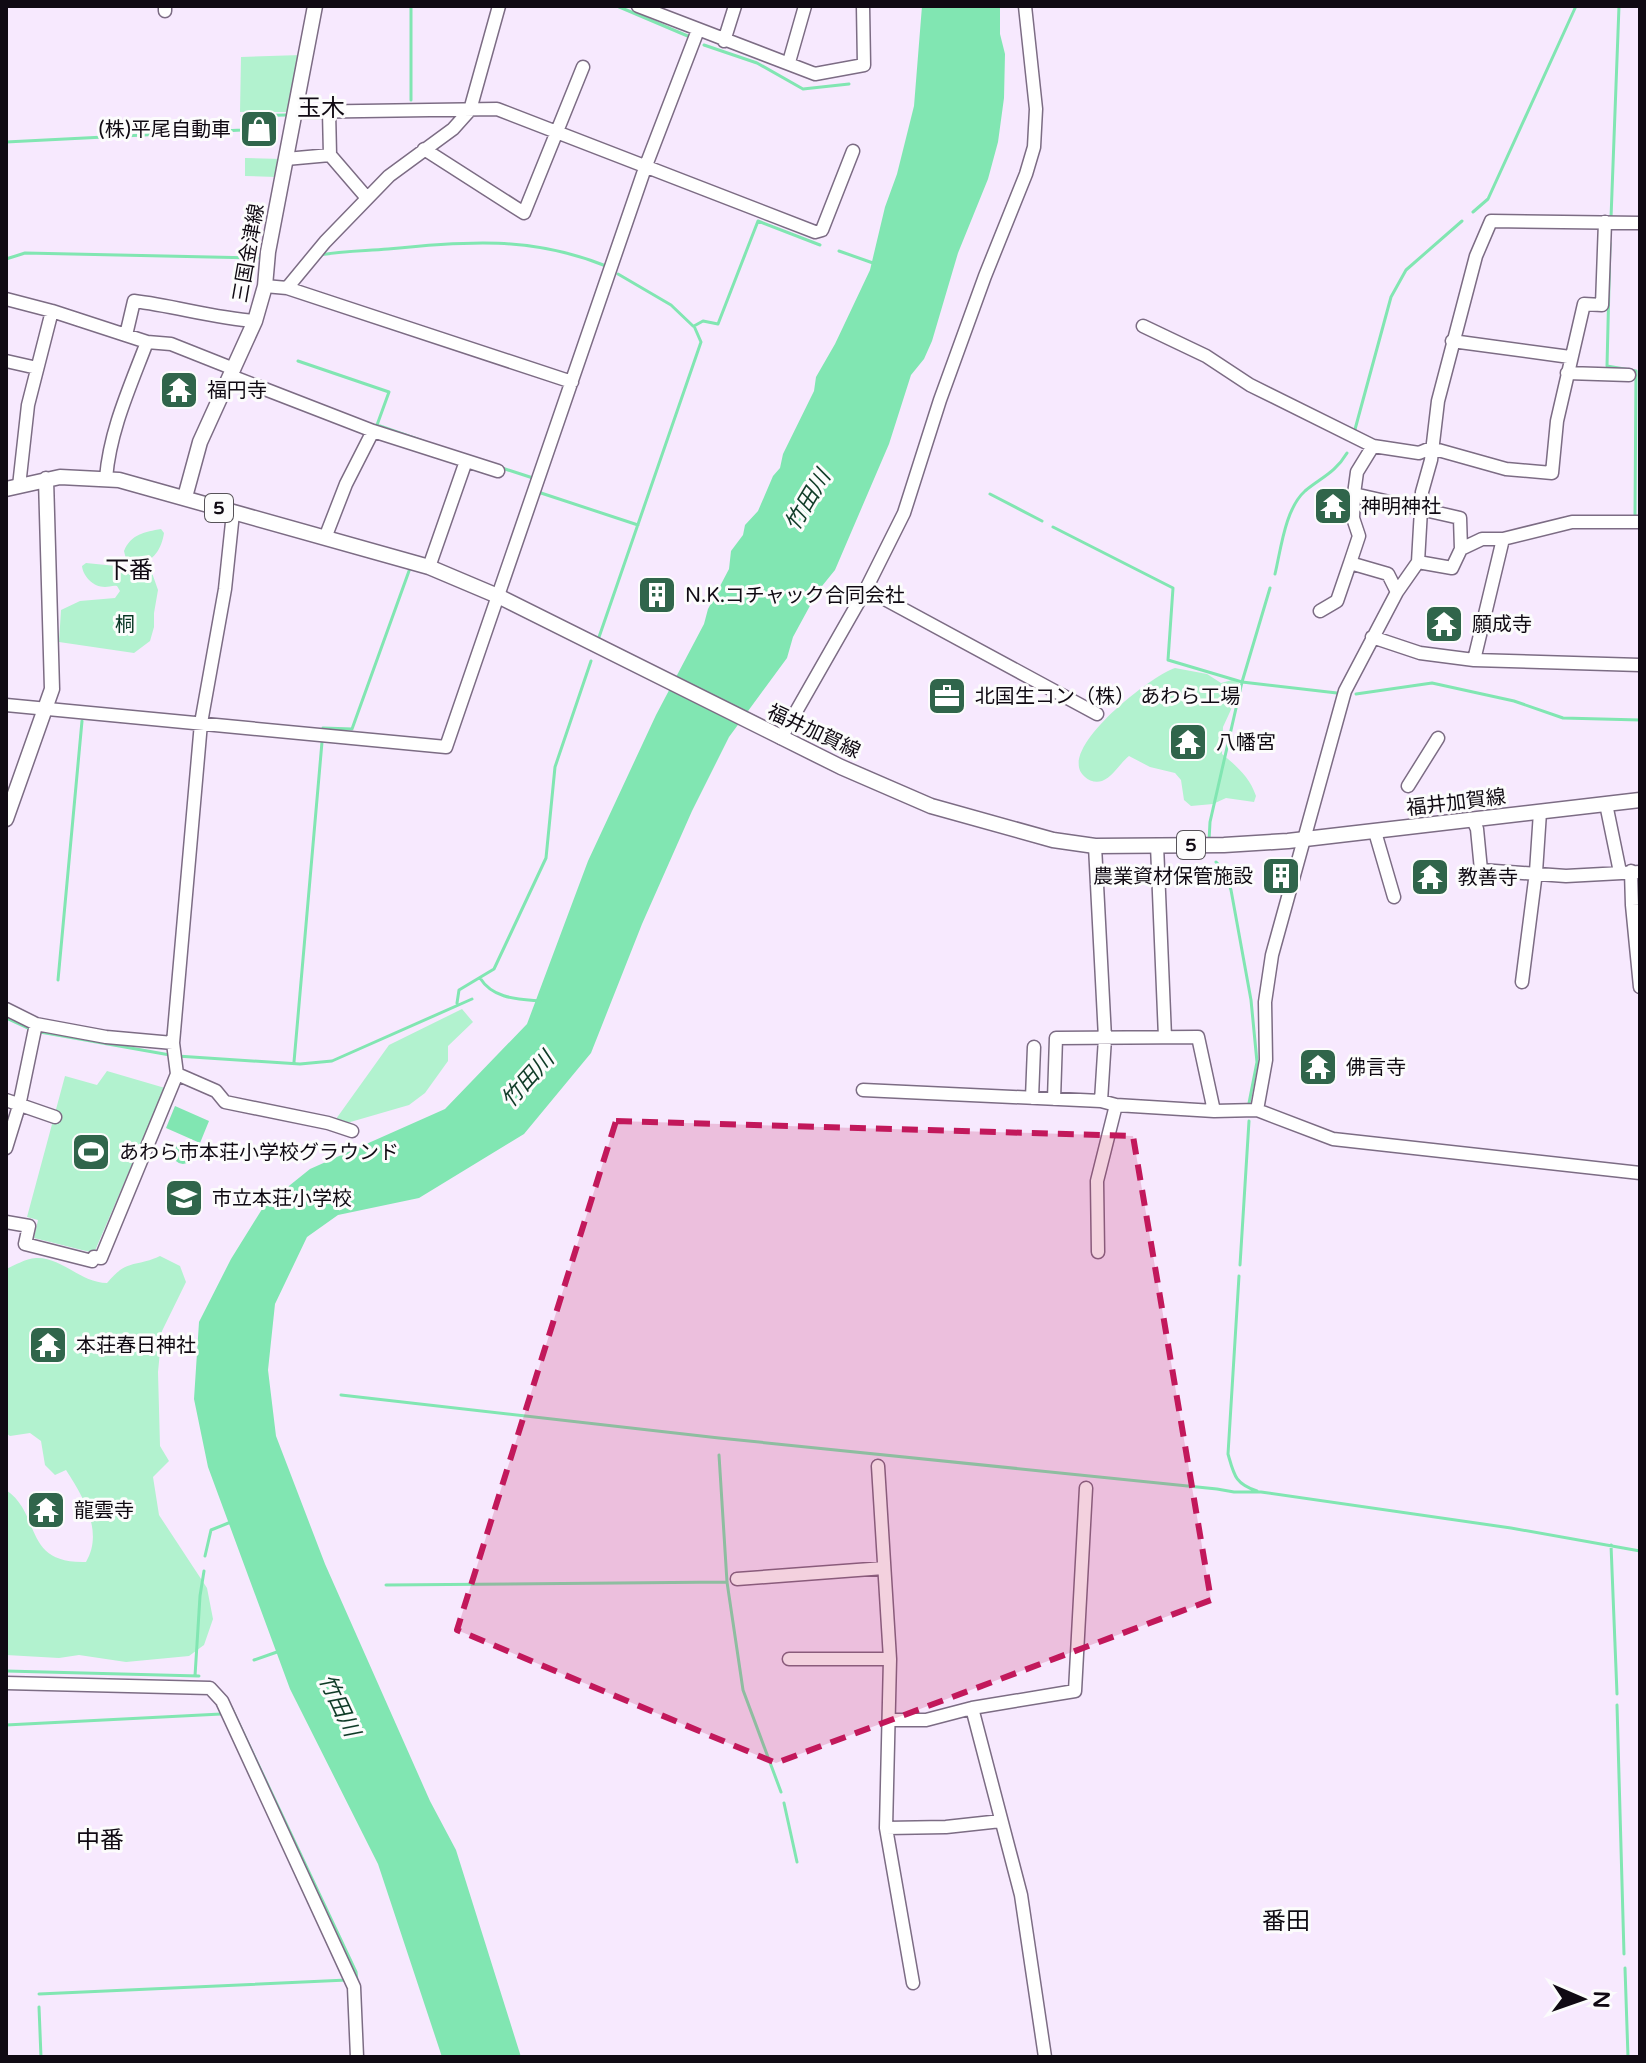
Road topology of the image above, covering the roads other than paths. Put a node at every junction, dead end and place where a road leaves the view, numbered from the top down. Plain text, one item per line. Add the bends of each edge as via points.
1 (315, 6) edge
2 (499, 6) edge
3 (638, 6) edge
4 (735, 6) edge
5 (805, 6) edge
6 (863, 6) edge
7 (1025, 6) edge
8 (673, 12) edge
9 (698, 30) junction
10 (724, 41) junction
11 (789, 62) junction
12 (583, 67) dead end
13 (470, 110) junction
14 (329, 111) junction
15 (295, 112) junction
16 (559, 132) junction
17 (424, 149) junction
18 (853, 151) dead end
19 (330, 155) junction
20 (286, 159) junction
21 (645, 168) junction
22 (367, 198) junction
23 (1605, 222) junction
24 (1640, 223) edge
25 (265, 286) junction
26 (287, 288) junction
27 (6, 299) edge
28 (52, 311) junction
29 (255, 321) junction
30 (1143, 326) dead end
31 (126, 335) junction
32 (1452, 341) junction
33 (147, 342) junction
34 (1570, 357) junction
35 (6, 361) edge
36 (37, 368) junction
37 (232, 372) junction
38 (1567, 373) junction
39 (1629, 375) dead end
40 (572, 382) junction
41 (373, 431) junction
42 (1373, 446) junction
43 (1431, 448) junction
44 (466, 461) junction
45 (498, 471) dead end
46 (106, 478) junction
47 (46, 479) junction
48 (12, 488) edge
49 (1354, 494) junction
50 (185, 497) junction
51 (1421, 511) junction
52 (233, 513) junction
53 (1640, 522) edge
54 (325, 538) junction
55 (1503, 539) junction
56 (1461, 549) junction
57 (1418, 562) junction
58 (1350, 563) junction
59 (429, 567) junction
60 (866, 589) junction
61 (1397, 592) junction
62 (500, 597) junction
63 (1320, 611) dead end
64 (1372, 637) junction
65 (1474, 660) junction
66 (1640, 665) edge
67 (6, 705) edge
68 (47, 708) junction
69 (1097, 714) dead end
70 (201, 723) junction
71 (781, 738) junction
72 (1438, 738) dead end
73 (1408, 786) dead end
74 (10, 795) edge
75 (1640, 800) edge
76 (1606, 804) junction
77 (1540, 812) junction
78 (6, 819) edge
79 (1473, 820) junction
80 (1375, 832) junction
81 (1303, 840) junction
82 (1157, 845) junction
83 (1095, 846) junction
84 (1536, 872) junction
85 (1630, 872) edge
86 (1394, 897) dead end
87 (1522, 982) dead end
88 (1640, 987) edge
89 (6, 1009) edge
90 (36, 1024) junction
91 (1165, 1037) junction
92 (1105, 1038) junction
93 (173, 1043) junction
94 (1034, 1047) dead end
95 (177, 1074) junction
96 (863, 1090) dead end
97 (1032, 1098) junction
98 (1054, 1099) junction
99 (6, 1100) edge
100 (1101, 1101) junction
101 (1116, 1105) junction
102 (19, 1106) junction
103 (1257, 1110) junction
104 (1214, 1111) junction
105 (55, 1117) dead end
106 (352, 1131) dead end
107 (6, 1148) edge
108 (1640, 1173) edge
109 (6, 1222) edge
110 (1098, 1252) dead end
111 (878, 1466) dead end
112 (1086, 1488) dead end
113 (884, 1568) junction
114 (737, 1579) dead end
115 (789, 1659) dead end
116 (890, 1659) junction
117 (6, 1683) edge
118 (972, 1708) junction
119 (890, 1720) junction
120 (1001, 1821) junction
121 (886, 1828) junction
122 (913, 1983) dead end
123 (357, 2057) edge
124 (1045, 2057) edge

1 - 15 main road, 三国金津線
2 - 13 street
3 - 8 street
4 - 10 street
5 - 11 street
6 - 11 street via 864,65 815,74
7 - 60 street via 1036,109 1034,147 904,513
8 - 9 street
9 - 10 street
9 - 21 street
10 - 11 street
12 - 16 street
13 - 14 street
13 - 16 street via 497,109
13 - 17 street
14 - 15 street
14 - 19 street
15 - 20 main road, 三国金津線
16 - 17 street via 524,213
16 - 21 street
17 - 22 street
18 - 21 street via 822,230 815,232
19 - 20 street
19 - 22 street
20 - 25 main road, 三国金津線
21 - 40 street
22 - 26 street
23 - 24 street
23 - 32 street via 1491,221
23 - 34 street via 1602,305 1584,304
25 - 26 street
25 - 29 main road, 三国金津線
26 - 40 street
27 - 28 street
28 - 31 street
28 - 36 street
29 - 31 street via 134,301
29 - 37 main road, 三国金津線
30 - 42 street
31 - 33 street
32 - 34 street
32 - 43 street
33 - 37 street via 171,344
33 - 46 street via 118,419
34 - 38 street
35 - 36 street
36 - 48 street
37 - 41 street
37 - 50 main road, 三国金津線 via 200,442
38 - 39 street
38 - 43 street via 1552,473 1506,469
40 - 62 street
41 - 44 street
41 - 54 street
42 - 43 street via 1419,453
42 - 49 street via 1357,472
43 - 51 street
44 - 45 street
44 - 59 street
46 - 47 main road, 福井加賀線 / 5
46 - 50 main road, 福井加賀線 / 5
47 - 48 main road, 福井加賀線 / 5
47 - 68 main road via 52,689
49 - 51 street
49 - 58 street via 1359,536
50 - 52 main road, 福井加賀線 / 5
51 - 56 street via 1460,518
51 - 57 street
52 - 54 main road, 福井加賀線 / 5
52 - 70 street
53 - 55 street via 1572,522
54 - 59 main road, 福井加賀線 / 5
55 - 56 street via 1482,539
55 - 65 street
56 - 57 street via 1452,568
57 - 61 street
58 - 61 street via 1388,574
58 - 63 street via 1337,601
59 - 62 main road, 福井加賀線 / 5
60 - 69 street
60 - 71 street
61 - 64 street
62 - 70 street via 446,747
62 - 71 main road, 福井加賀線 / 5
64 - 65 street via 1420,653
64 - 81 street via 1339,708
65 - 66 street
67 - 68 street
68 - 70 street
68 - 74 main road
70 - 93 street
71 - 83 main road, 福井加賀線 / 5 via 931,806 1053,840
72 - 73 street
74 - 78 main road
75 - 76 main road, 福井加賀線 / 5
76 - 77 main road, 福井加賀線 / 5
76 - 85 street
77 - 79 main road, 福井加賀線 / 5
77 - 84 street
79 - 80 main road, 福井加賀線 / 5
79 - 84 street via 1481,870
80 - 81 main road, 福井加賀線 / 5
80 - 86 street
81 - 82 main road, 福井加賀線 / 5
81 - 103 street via 1272,955 1265,1002 1266,1060
82 - 83 main road, 福井加賀線 / 5
82 - 91 street
83 - 92 street
84 - 85 street
84 - 87 street
85 - 88 street
89 - 90 street
90 - 93 street
90 - 102 street
91 - 92 street
91 - 104 street via 1198,1037
92 - 98 street via 1056,1038
92 - 100 street
93 - 95 street
94 - 97 street
95 - 106 street via 216,1091 225,1102
95 - 109 street via 101,1258 92,1261 25,1244 29,1226
96 - 97 street
97 - 98 street
98 - 100 street
99 - 102 street
100 - 101 street
101 - 104 street
101 - 110 street via 1097,1181
102 - 105 street
102 - 107 street
103 - 104 street
103 - 108 street via 1333,1139
111 - 113 street
112 - 118 street via 1075,1691
113 - 114 street
113 - 116 street
115 - 116 street
116 - 119 street
117 - 123 street via 210,1688 222,1701 354,1987
118 - 119 street via 926,1720
118 - 120 street
119 - 121 street
120 - 121 street
120 - 124 street via 1021,1895
121 - 122 street

